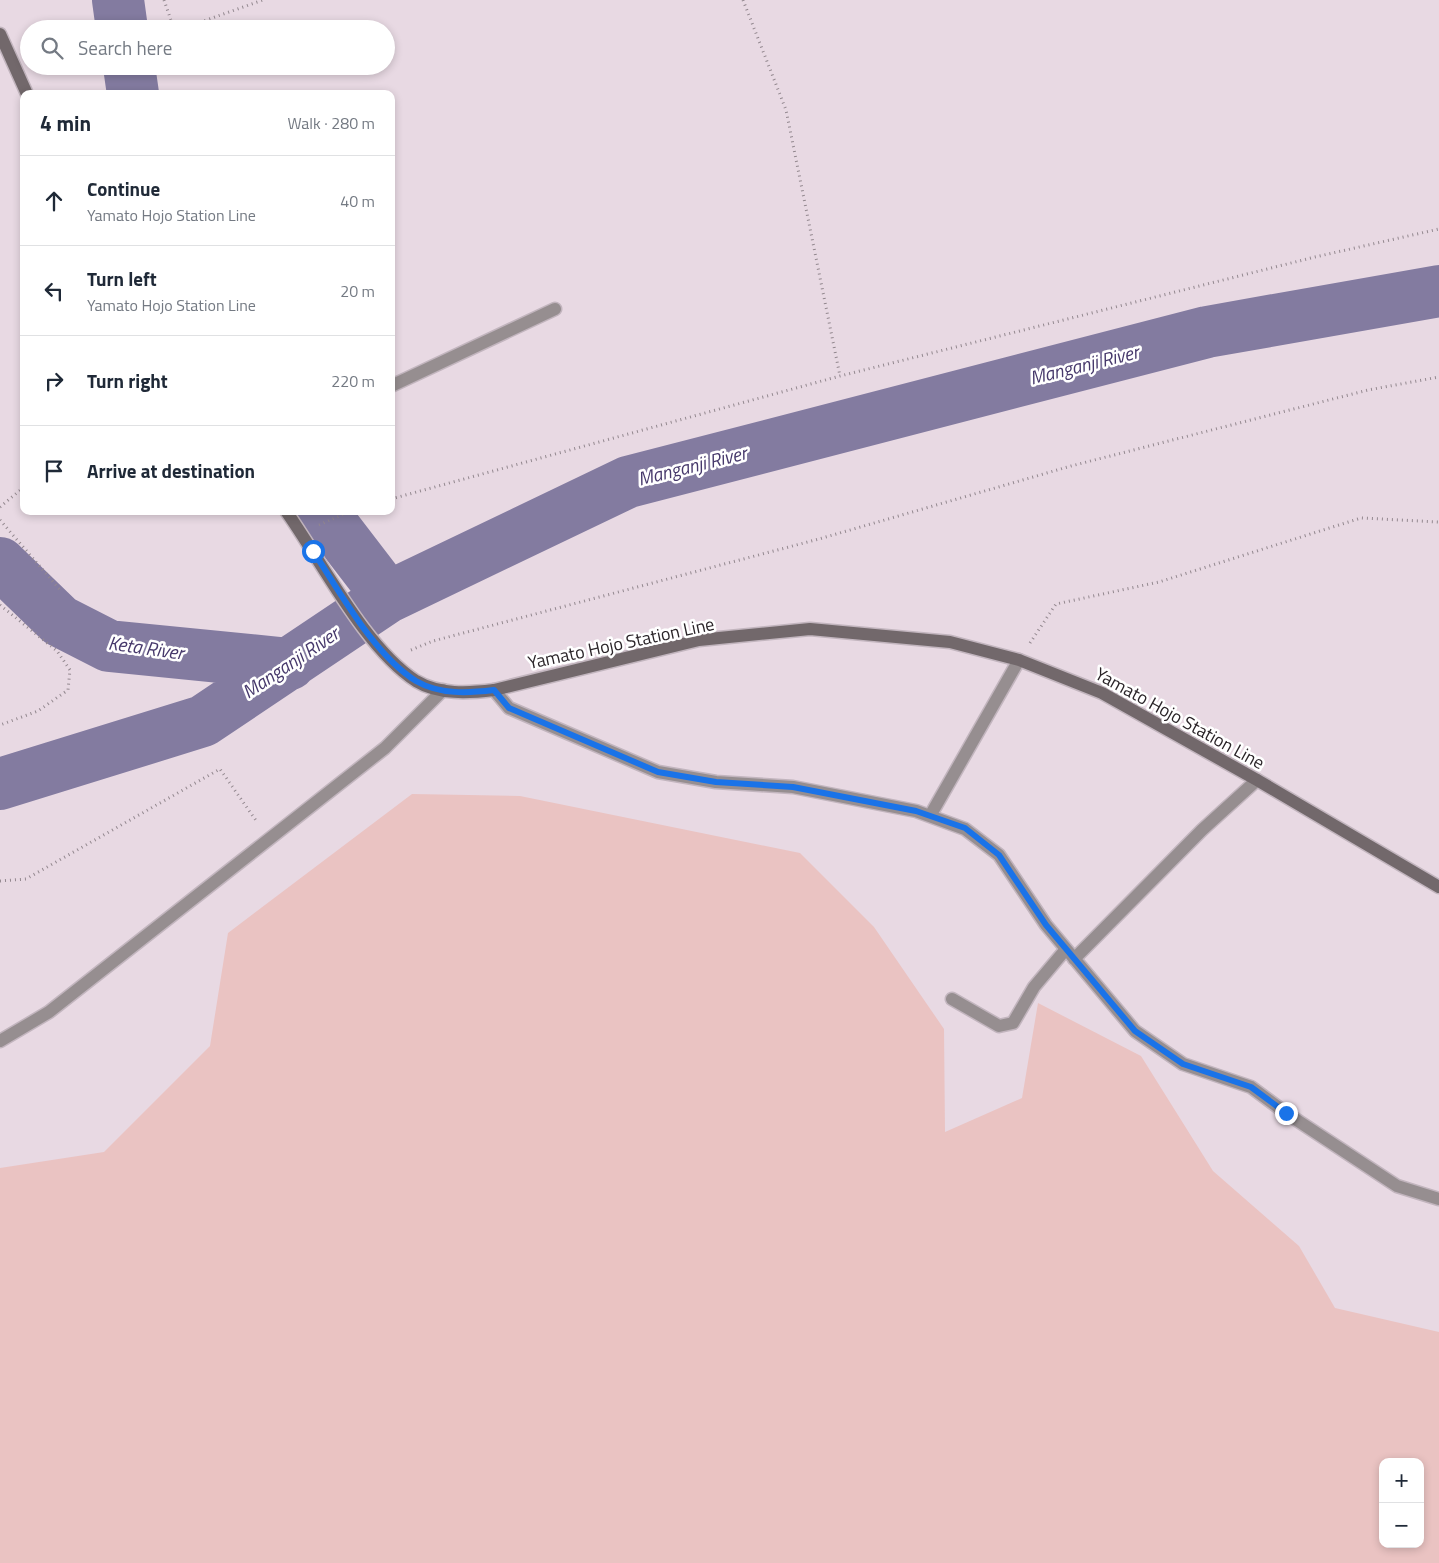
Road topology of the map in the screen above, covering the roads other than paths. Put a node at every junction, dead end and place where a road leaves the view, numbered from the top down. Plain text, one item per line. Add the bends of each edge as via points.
1 (0, 34) edge
2 (25, 90) edge
3 (555, 309) dead end
4 (395, 384) edge
5 (289, 515) edge
6 (1019, 660) junction
7 (443, 690) junction
8 (494, 690) junction
9 (1257, 780) junction
10 (930, 816) junction
11 (1439, 887) edge
12 (1066, 949) junction
13 (1074, 959) junction
14 (952, 999) dead end
15 (0, 1041) edge
16 (1439, 1199) edge

1 - 2 main road
3 - 4 street
5 - 7 main road, Yamato Hojo Station Line via 369,636 417,681
6 - 8 main road, Yamato Hojo Station Line via 950,642 810,629 699,640
6 - 9 main road, Yamato Hojo Station Line via 1102,693
6 - 10 street
7 - 8 main road, Yamato Hojo Station Line via 466,694
7 - 15 street via 385,748 269,840 48,1012
8 - 10 street via 509,708 658,772 716,782 793,787
9 - 11 main road, Yamato Hojo Station Line
9 - 13 street via 1188,843
10 - 12 street via 965,828 999,855
12 - 13 street
12 - 14 street via 1034,987 1013,1023 998,1026
13 - 16 street via 1135,1031 1183,1064 1251,1087 1397,1186

